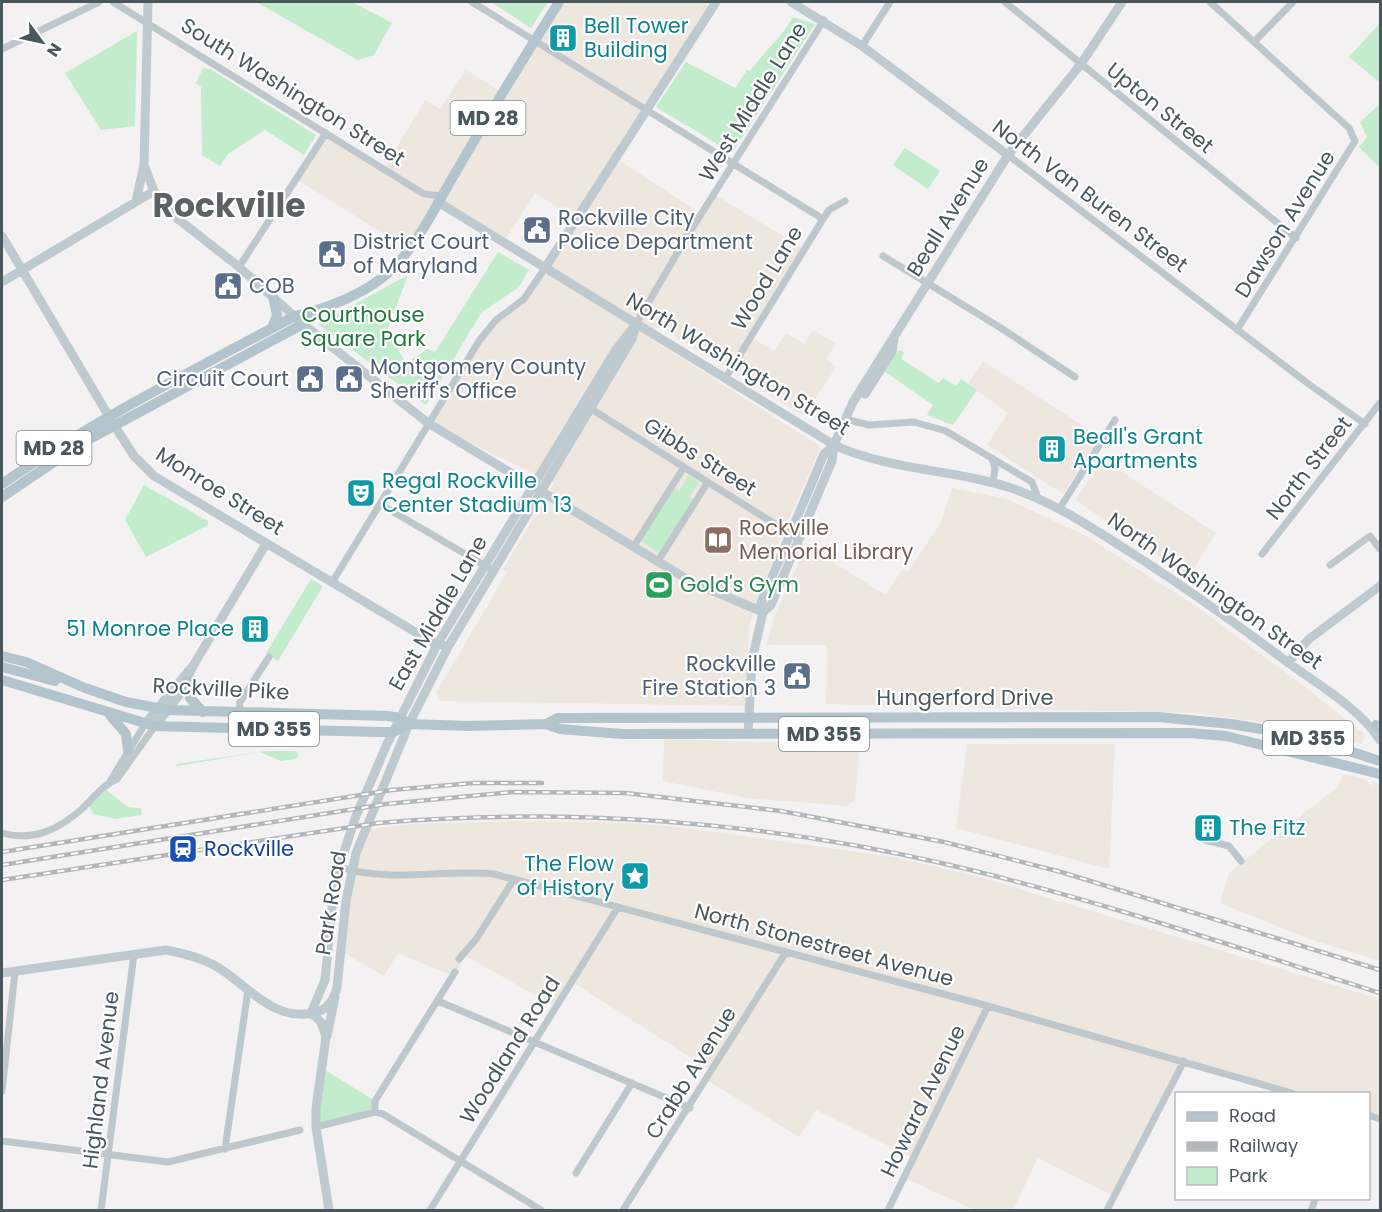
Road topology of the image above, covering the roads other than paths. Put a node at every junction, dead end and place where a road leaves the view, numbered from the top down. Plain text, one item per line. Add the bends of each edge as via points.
1 (99, 2) edge
2 (112, 2) edge
3 (148, 2) edge
4 (472, 2) edge
5 (559, 2) edge
6 (711, 2) edge
7 (716, 2) edge
8 (791, 2) edge
9 (890, 2) edge
10 (1005, 2) edge
11 (1122, 2) edge
12 (1210, 2) edge
13 (1293, 2) edge
14 (706, 15) junction
15 (824, 20) junction
16 (147, 22) junction
17 (534, 40) junction
18 (1254, 42) junction
19 (862, 46) junction
20 (2, 49) edge
21 (1081, 64) junction
22 (647, 109) junction
23 (326, 133) junction
24 (1008, 155) junction
25 (734, 163) junction
26 (144, 165) junction
27 (154, 191) junction
28 (424, 194) junction
29 (136, 201) junction
30 (845, 201) dead end
31 (438, 202) junction
32 (823, 219) junction
33 (2, 236) edge
34 (1296, 238) junction
35 (883, 256) dead end
36 (239, 267) junction
37 (545, 268) junction
38 (23, 269) junction
39 (2, 282) edge
40 (928, 283) junction
41 (273, 296) junction
42 (299, 320) junction
43 (636, 324) junction
44 (272, 328) junction
45 (1237, 330) junction
46 (1075, 377) dead end
47 (725, 379) junction
48 (1380, 403) edge
49 (587, 406) junction
50 (846, 418) junction
51 (111, 420) junction
52 (1115, 420) dead end
53 (429, 423) junction
54 (1365, 424) junction
55 (834, 445) junction
56 (992, 458) junction
57 (684, 467) junction
58 (708, 482) junction
59 (993, 482) junction
60 (2, 484) edge
61 (537, 488) junction
62 (2, 497) edge
63 (1038, 498) junction
64 (380, 504) junction
65 (1060, 508) junction
66 (795, 536) junction
67 (266, 544) junction
68 (634, 546) junction
69 (1380, 549) edge
70 (1262, 554) dead end
71 (658, 561) junction
72 (1330, 565) dead end
73 (484, 566) junction
74 (494, 570) junction
75 (333, 581) junction
76 (1380, 586) edge
77 (763, 612) junction
78 (438, 644) junction
79 (448, 647) junction
80 (2, 656) edge
81 (269, 657) dead end
82 (1288, 663) junction
83 (193, 666) junction
84 (2, 667) edge
85 (2, 680) edge
86 (188, 681) junction
87 (85, 688) junction
88 (162, 709) junction
89 (105, 711) junction
90 (203, 712) junction
91 (239, 712) junction
92 (1136, 717) junction
93 (748, 718) junction
94 (1179, 718) junction
95 (404, 721) junction
96 (546, 724) junction
97 (150, 725) junction
98 (1376, 726) edge
99 (1145, 731) junction
100 (393, 732) junction
101 (1104, 732) junction
102 (748, 734) junction
103 (1380, 740) edge
104 (128, 750) junction
105 (1380, 768) edge
106 (109, 783) junction
107 (2, 834) edge
108 (1205, 840) dead end
109 (1241, 861) dead end
110 (339, 867) junction
111 (351, 871) junction
112 (514, 879) junction
113 (618, 907) junction
114 (786, 952) junction
115 (134, 954) junction
116 (459, 959) dead end
117 (15, 972) junction
118 (455, 972) dead end
119 (2, 974) edge
120 (248, 990) junction
121 (335, 994) junction
122 (438, 1000) junction
123 (988, 1006) junction
124 (311, 1013) junction
125 (326, 1037) junction
126 (535, 1042) junction
127 (1184, 1061) junction
128 (632, 1083) junction
129 (2, 1091) edge
130 (1288, 1092) edge
131 (690, 1108) junction
132 (375, 1112) junction
133 (316, 1127) junction
134 (300, 1130) dead end
135 (2, 1140) edge
136 (225, 1149) junction
137 (108, 1155) junction
138 (461, 1161) junction
139 (576, 1173) dead end
140 (101, 1210) edge
141 (330, 1210) edge
142 (430, 1210) edge
143 (541, 1210) edge
144 (623, 1210) edge
145 (888, 1210) edge
146 (1107, 1210) edge

1 - 20 street
2 - 16 street, South Washington Street
3 - 16 street
4 - 17 street
5 - 17 main road, MD 28
6 - 14 street
7 - 14 street
8 - 15 street, North Van Buren Street
9 - 19 street
10 - 21 street, Upton Street
11 - 21 street, Beall Avenue
12 - 18 street
13 - 18 street
14 - 22 street
15 - 19 street, North Van Buren Street
15 - 25 street, West Middle Lane
16 - 23 street, South Washington Street
16 - 26 street
17 - 22 street
17 - 31 main road, MD 28
18 - 34 street, Dawson Avenue via 1356,141
19 - 24 street, North Van Buren Street
21 - 24 street, Beall Avenue
21 - 34 street, Upton Street
22 - 25 street
22 - 37 street
23 - 28 street, South Washington Street
23 - 36 street
24 - 40 street, Beall Avenue
24 - 45 street, North Van Buren Street
25 - 32 street
25 - 43 street, West Middle Lane
26 - 27 street
26 - 29 street
27 - 29 street
27 - 36 street via 178,219
28 - 31 street, South Washington Street
28 - 31 street, South Washington Street
29 - 38 street
30 - 32 street, Wood Lane via 829,210
31 - 37 street, South Washington Street
31 - 42 main road, MD 28 via 404,255 382,277
32 - 47 street, Wood Lane
33 - 38 street, Monroe Street
34 - 45 street, Dawson Avenue
35 - 40 street
36 - 41 street
37 - 43 street, North Washington Street
37 - 53 street via 524,299 488,328
38 - 39 street
38 - 51 street, Monroe Street
40 - 46 street
40 - 50 street, Beall Avenue via 894,339 892,352 854,413
41 - 42 street
41 - 44 main road via 277,315
42 - 44 main road, MD 28
42 - 51 main road, MD 28
42 - 53 street
43 - 47 street, North Washington Street
43 - 49 street, East Middle Lane via 632,339
44 - 51 main road, MD 28
45 - 54 street, North Van Buren Street
47 - 55 street, North Washington Street
48 - 54 street, North Street
49 - 57 street, Gibbs Street
49 - 61 street, East Middle Lane
50 - 55 street, Beall Avenue
50 - 56 street, North Washington Street via 860,425 926,425 946,431
51 - 60 main road, MD 28 via 63,442
51 - 62 main road, MD 28
51 - 67 street, Monroe Street via 134,456 154,476
52 - 65 street
53 - 61 street
53 - 64 street
54 - 70 street, North Street
55 - 59 street, North Washington Street via 883,462
55 - 66 street, Beall Avenue via 824,454
56 - 59 street
56 - 63 street, North Washington Street via 1032,482
57 - 58 street, Gibbs Street
57 - 68 street
58 - 66 street, Gibbs Street
58 - 71 street
59 - 63 street, North Washington Street
61 - 68 street
61 - 73 street, East Middle Lane
61 - 74 street, East Middle Lane
63 - 65 street, North Washington Street
64 - 73 street
64 - 75 street
65 - 82 street, North Washington Street via 1172,579
66 - 77 street, Beall Avenue via 771,605
67 - 75 street, Monroe Street
67 - 83 street
68 - 71 street
69 - 72 street via 1370,536
71 - 77 street via 703,588
73 - 74 street
73 - 78 street, East Middle Lane
74 - 79 street, East Middle Lane
75 - 78 street, Monroe Street
76 - 82 street via 1316,633
77 - 93 street, Beall Avenue via 752,660
78 - 79 street, Monroe Street
78 - 95 street, East Middle Lane
79 - 95 street, East Middle Lane
80 - 87 main road, Rockville Pike / MD 355 via 26,662
81 - 91 street via 240,702
82 - 98 street, North Washington Street
83 - 86 street
83 - 88 street
84 - 87 main road
85 - 89 main road, Rockville Pike / MD 355
86 - 88 street
86 - 90 main road via 190,698
87 - 88 main road, Rockville Pike / MD 355
88 - 90 main road, Rockville Pike / MD 355
88 - 97 street
89 - 97 main road, Rockville Pike / MD 355
89 - 104 main road via 126,734
90 - 91 main road, Rockville Pike / MD 355
91 - 95 main road, Rockville Pike / MD 355
92 - 93 main road, Hungerford Drive / MD 355
92 - 94 main road, Hungerford Drive / MD 355
92 - 101 main road via 1129,727
93 - 96 main road, Hungerford Drive / MD 355 via 558,718
93 - 102 street, Beall Avenue
94 - 99 main road
94 - 105 main road, Hungerford Drive / MD 355 via 1302,736
95 - 96 main road, Hungerford Drive / MD 355
95 - 100 main road, Hungerford Drive / MD 355
95 - 111 street, Park Road
96 - 102 main road, Hungerford Drive / MD 355 via 560,729 622,734
97 - 100 main road, Rockville Pike / MD 355
97 - 104 street
97 - 106 street via 126,768
98 - 103 street, North Washington Street
99 - 101 main road, Hungerford Drive / MD 355
99 - 105 main road, Hungerford Drive / MD 355 via 1226,736
100 - 110 street, Park Road via 356,816
101 - 102 main road, Hungerford Drive / MD 355
104 - 106 street
106 - 107 street via 82,808 44,833 26,838
108 - 109 street via 1229,846
110 - 111 street, North Stonestreet Avenue
110 - 124 street, Park Road via 325,980
111 - 112 street, North Stonestreet Avenue via 384,876 476,872
111 - 121 street, Park Road
112 - 113 street, North Stonestreet Avenue
112 - 116 street
113 - 114 street, North Stonestreet Avenue
113 - 126 street, Woodland Road
114 - 123 street, North Stonestreet Avenue
114 - 131 street, Crabb Avenue
115 - 117 street
115 - 120 street via 165,950 184,953 216,966
115 - 137 street, Highland Avenue
117 - 119 street
117 - 129 street
118 - 122 street
120 - 124 street via 284,1012
120 - 136 street
121 - 124 street via 321,1011
121 - 125 street, Park Road
122 - 126 street
122 - 132 street via 375,1101
123 - 127 street, North Stonestreet Avenue
123 - 145 street, Howard Avenue
124 - 125 street via 321,1022
125 - 133 street
126 - 128 street
126 - 138 street, Woodland Road
127 - 130 street, North Stonestreet Avenue
127 - 146 street
128 - 131 street
128 - 139 street
131 - 144 street, Crabb Avenue
132 - 133 street
132 - 138 street
133 - 141 street
134 - 136 street
135 - 137 street
136 - 137 street via 168,1162
137 - 140 street, Highland Avenue
138 - 142 street, Woodland Road
138 - 143 street

